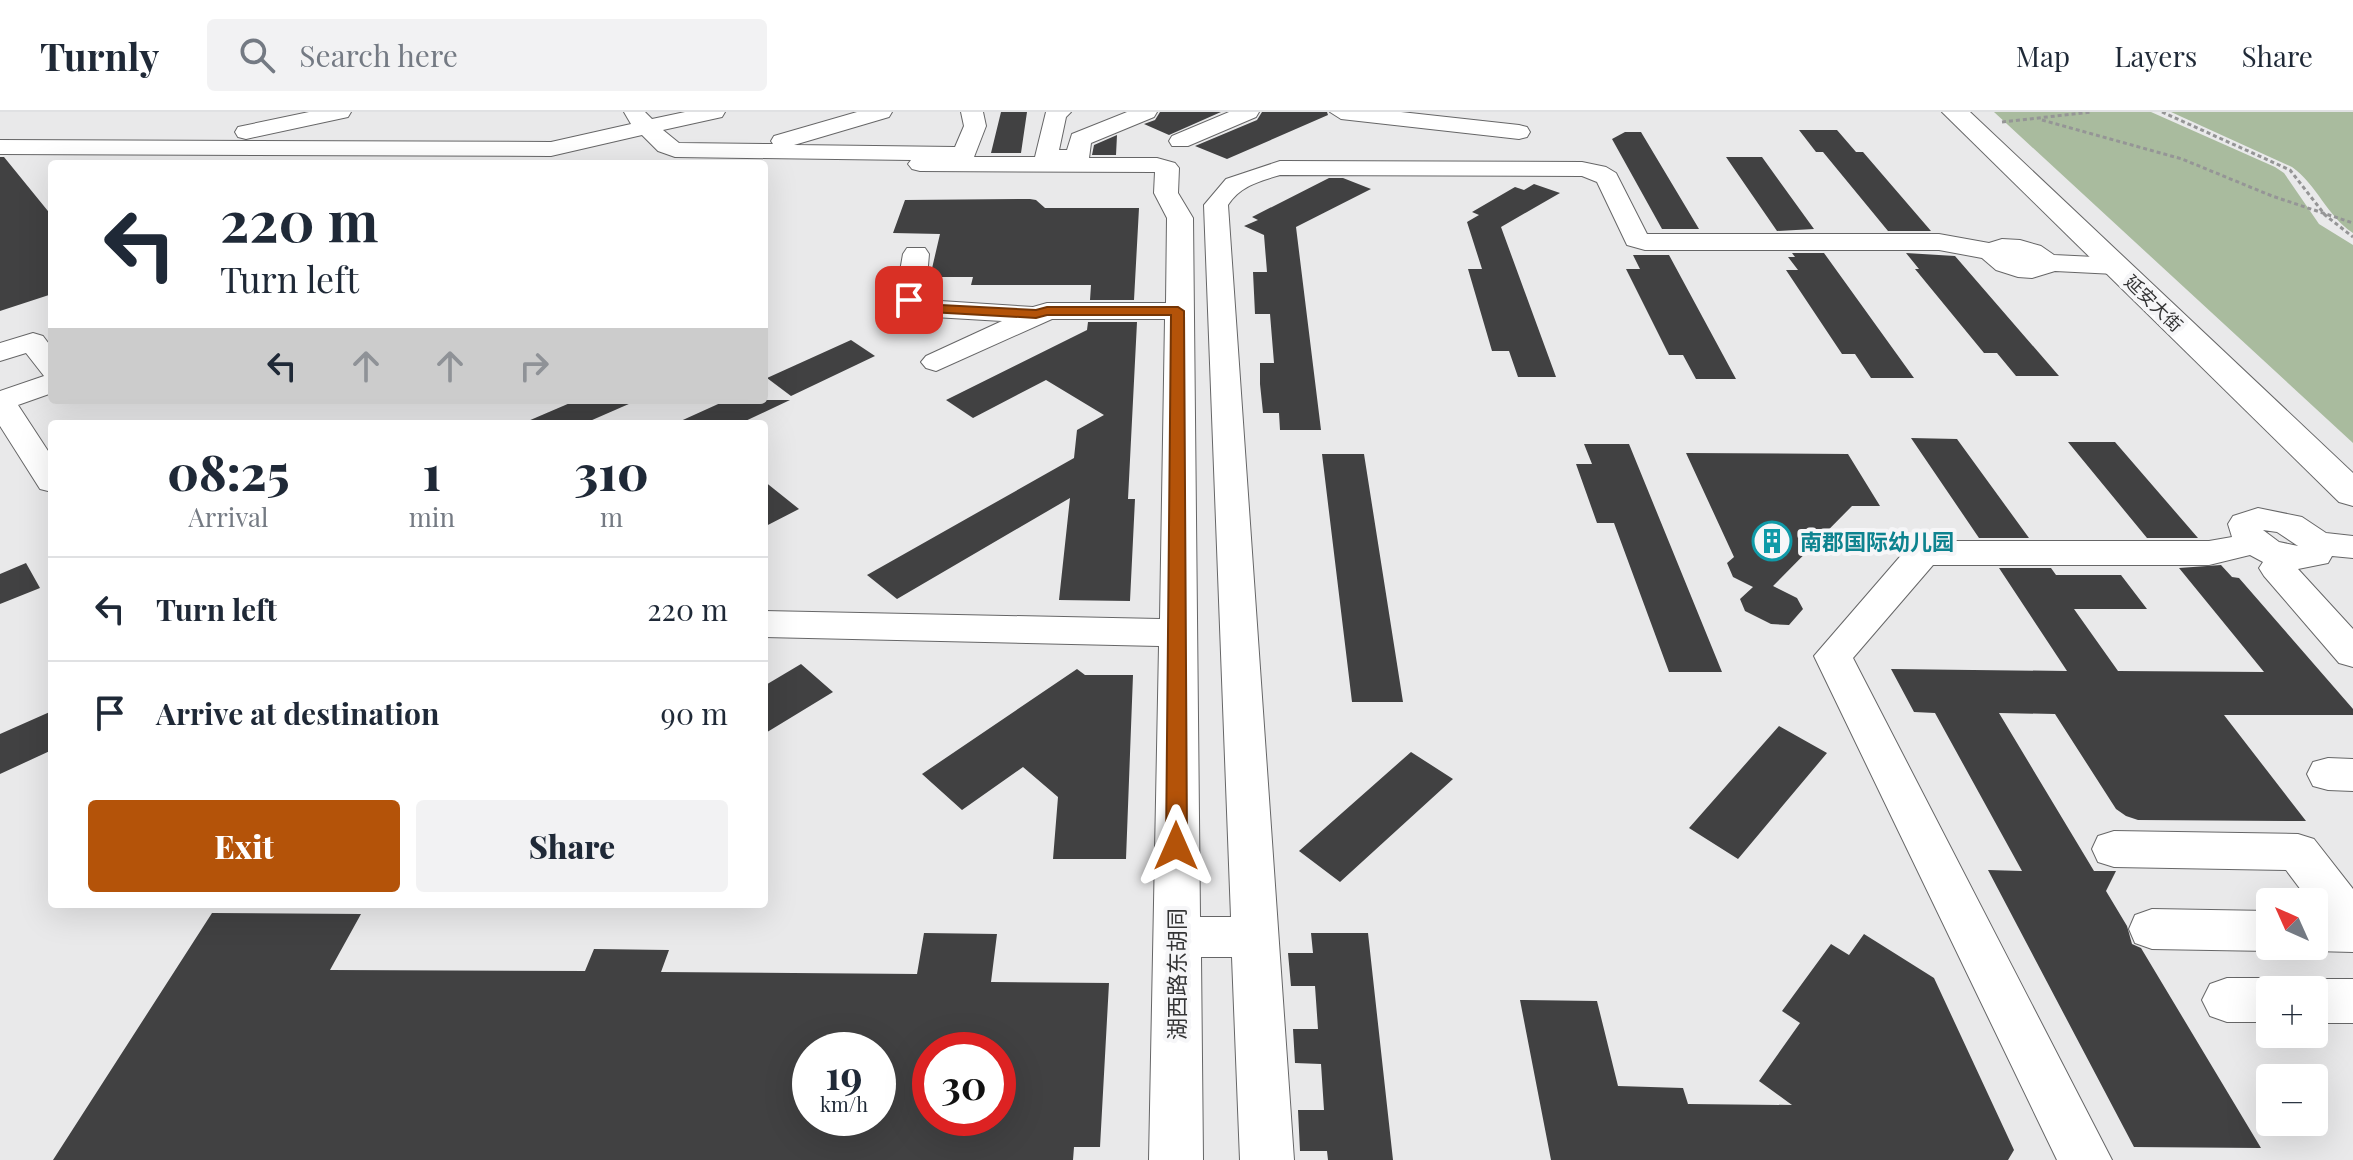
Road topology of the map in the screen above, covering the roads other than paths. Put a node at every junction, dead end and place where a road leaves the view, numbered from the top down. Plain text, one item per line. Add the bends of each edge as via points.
1 (340, 112) edge
2 (714, 112) edge
3 (803, 112) edge
4 (881, 112) edge
5 (972, 112) edge
6 (1060, 112) edge
7 (1146, 112) edge
8 (1248, 112) edge
9 (1344, 112) edge
10 (1464, 112) edge
11 (1969, 116) edge
12 (285, 117) edge
13 (640, 120) edge
14 (1440, 123) junction
15 (1483, 128) junction
16 (822, 129) junction
17 (1519, 132) dead end
18 (0, 147) edge
19 (177, 147) junction
20 (1445, 147) dead end
21 (310, 148) junction
22 (551, 149) junction
23 (675, 150) junction
24 (745, 152) junction
25 (1174, 155) junction
26 (920, 164) dead end
27 (916, 254) dead end
28 (2115, 266) junction
29 (1178, 311) junction
30 (1036, 314) junction
31 (0, 352) edge
32 (936, 362) dead end
33 (48, 363) edge
34 (48, 384) edge
35 (3, 412) edge
36 (2353, 471) edge
37 (48, 476) edge
38 (2353, 494) edge
39 (2353, 547) edge
40 (2266, 556) junction
41 (768, 624) edge
42 (1177, 633) junction
43 (2353, 653) edge
44 (2114, 849) dead end
45 (2353, 924) edge
46 (2152, 929) dead end
47 (2256, 931) edge
48 (2328, 931) edge
49 (2353, 932) edge
50 (1176, 937) junction
51 (1255, 937) junction
52 (2328, 1001) edge
53 (2353, 1001) edge
54 (1176, 1160) edge
55 (1267, 1160) edge
56 (2085, 1160) edge

1 - 12 street
2 - 13 street
3 - 16 street
4 - 16 street
5 - 24 street via 975,126 964,154
6 - 7 street via 1046,157 1078,157 1080,139
8 - 25 street
9 - 14 street
10 - 14 street
11 - 28 main road, 延安大街
11 - 36 main road, 延安大街
12 - 19 street
12 - 21 street via 303,131
13 - 22 street
13 - 23 street
14 - 15 street
15 - 17 street
15 - 20 street
16 - 24 street
18 - 19 street
19 - 21 street
21 - 22 street
22 - 23 street
23 - 24 street
25 - 26 street via 1157,165
25 - 29 street, 湖西路东胡同 via 1166,193 1180,218
27 - 30 street via 909,300 917,308
28 - 38 main road, 延安大街
28 - 51 street via 2046,263 2020,248 1993,252 1939,242 1645,242 1636,239 1607,178 1582,169 1280,168 1222,191 1216,205
29 - 30 street
29 - 42 street, 湖西路东胡同
30 - 32 street
31 - 33 street via 33,342
34 - 35 street via 0,401
35 - 37 street
39 - 40 street via 2316,543 2300,529 2267,518 2245,524
40 - 43 street
40 - 56 street via 1923,553 1833,656
41 - 42 street
42 - 50 street, 湖西路东胡同
44 - 45 street via 2298,852
46 - 47 street
48 - 49 street
50 - 51 street
50 - 54 street, 湖西路东胡同
51 - 55 street
52 - 53 street

